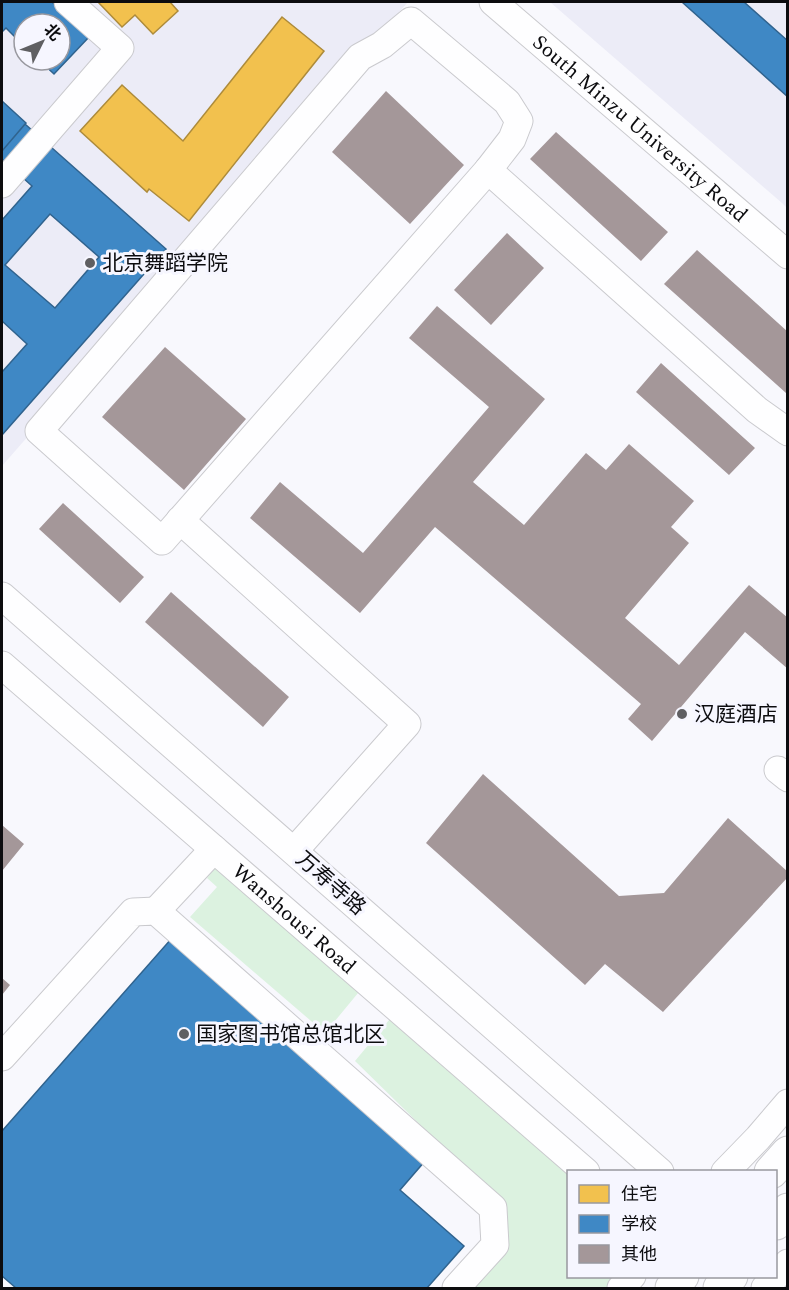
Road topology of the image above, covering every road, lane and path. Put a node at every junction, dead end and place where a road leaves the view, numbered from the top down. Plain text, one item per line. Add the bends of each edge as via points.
1 (68, 2) edge
2 (493, 2) edge
3 (488, 170) junction
4 (2, 184) edge
5 (788, 255) edge
6 (788, 432) edge
7 (180, 520) junction
8 (2, 596) edge
9 (2, 665) edge
10 (214, 849) junction
11 (294, 851) junction
12 (156, 911) junction
13 (2, 1057) edge
14 (788, 1103) edge
15 (788, 1153) edge
16 (584, 1170) edge
17 (658, 1170) edge
18 (727, 1170) edge
19 (773, 1170) edge
20 (788, 1210) edge
21 (777, 1222) edge
22 (788, 1263) edge
23 (777, 1275) edge
24 (456, 1288) edge

1 - 4 street via 120,48
2 - 5 street, South Minzu University Road
3 - 6 street via 757,410
3 - 7 street
3 - 7 street via 512,139 519,121 507,102 411,21 360,57 39,431 162,542
7 - 11 street via 407,724
8 - 11 street, 万寿寺路
9 - 10 street, Wanshousi Road
10 - 12 street
10 - 16 street, Wanshousi Road
11 - 17 street, 万寿寺路
12 - 13 street via 132,912
12 - 24 street via 493,1208 495,1245
14 - 18 street
15 - 19 main road
20 - 21 main road
22 - 23 street

